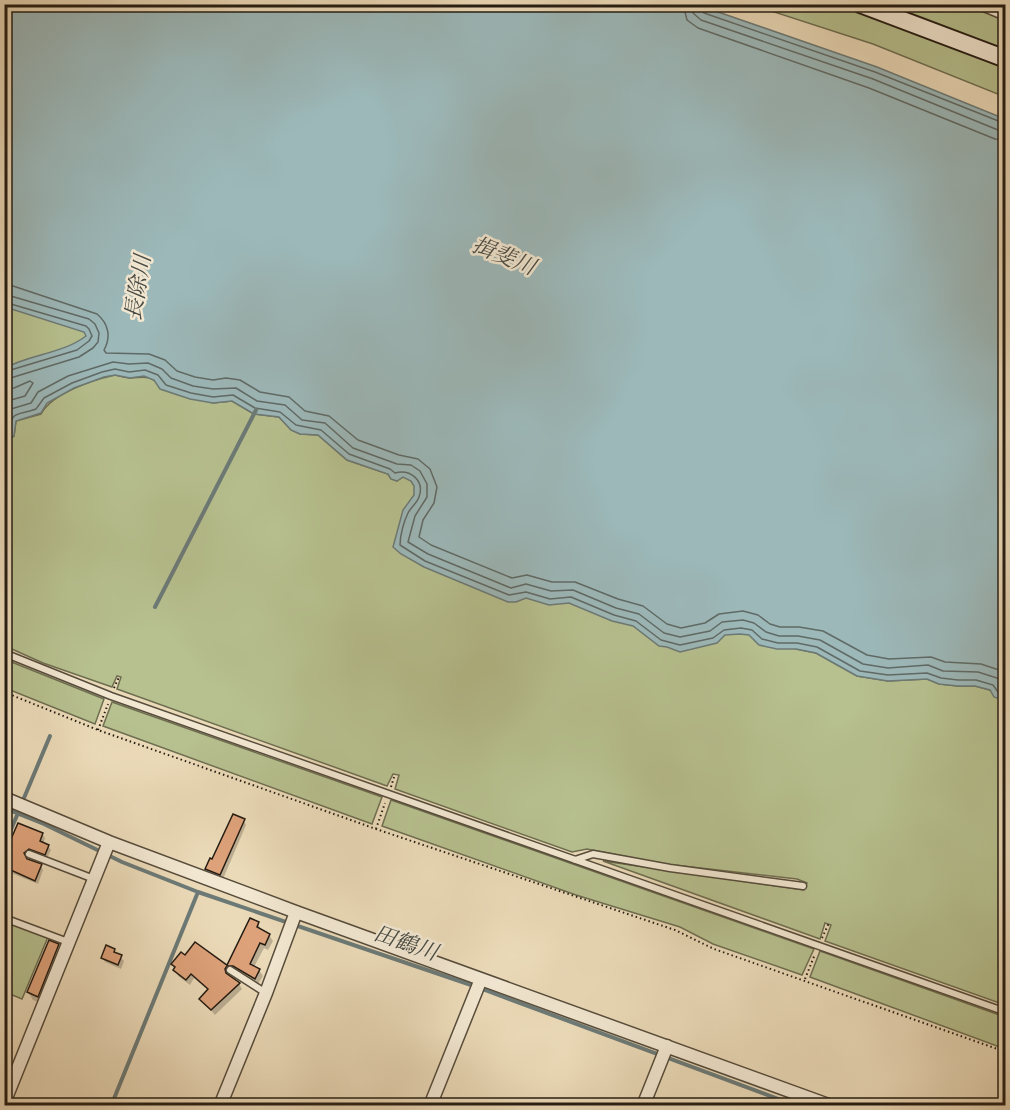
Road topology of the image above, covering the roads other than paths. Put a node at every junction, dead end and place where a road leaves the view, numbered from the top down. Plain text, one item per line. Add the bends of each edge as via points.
1 (860, 4) edge
2 (982, 4) edge
3 (1005, 14) edge
4 (1005, 59) edge
5 (4, 653) edge
6 (4, 798) edge
7 (108, 844) junction
8 (29, 854) dead end
9 (574, 860) junction
10 (94, 879) junction
11 (803, 886) dead end
12 (296, 914) junction
13 (4, 918) edge
14 (68, 942) junction
15 (230, 970) dead end
16 (481, 981) junction
17 (266, 993) junction
18 (1005, 1012) edge
19 (666, 1048) junction
20 (4, 1102) edge
21 (220, 1106) edge
22 (430, 1106) edge
23 (643, 1106) edge
24 (831, 1106) edge

1 - 4 main road
2 - 3 street
5 - 9 lane via 111,696
6 - 7 street
7 - 10 street
7 - 12 street
8 - 10 lane
9 - 11 lane via 593,854
9 - 18 lane
10 - 14 street
12 - 16 street
12 - 17 street
13 - 14 lane
14 - 20 street
15 - 17 lane
16 - 19 street
16 - 22 street
17 - 21 street
19 - 23 street
19 - 24 street

